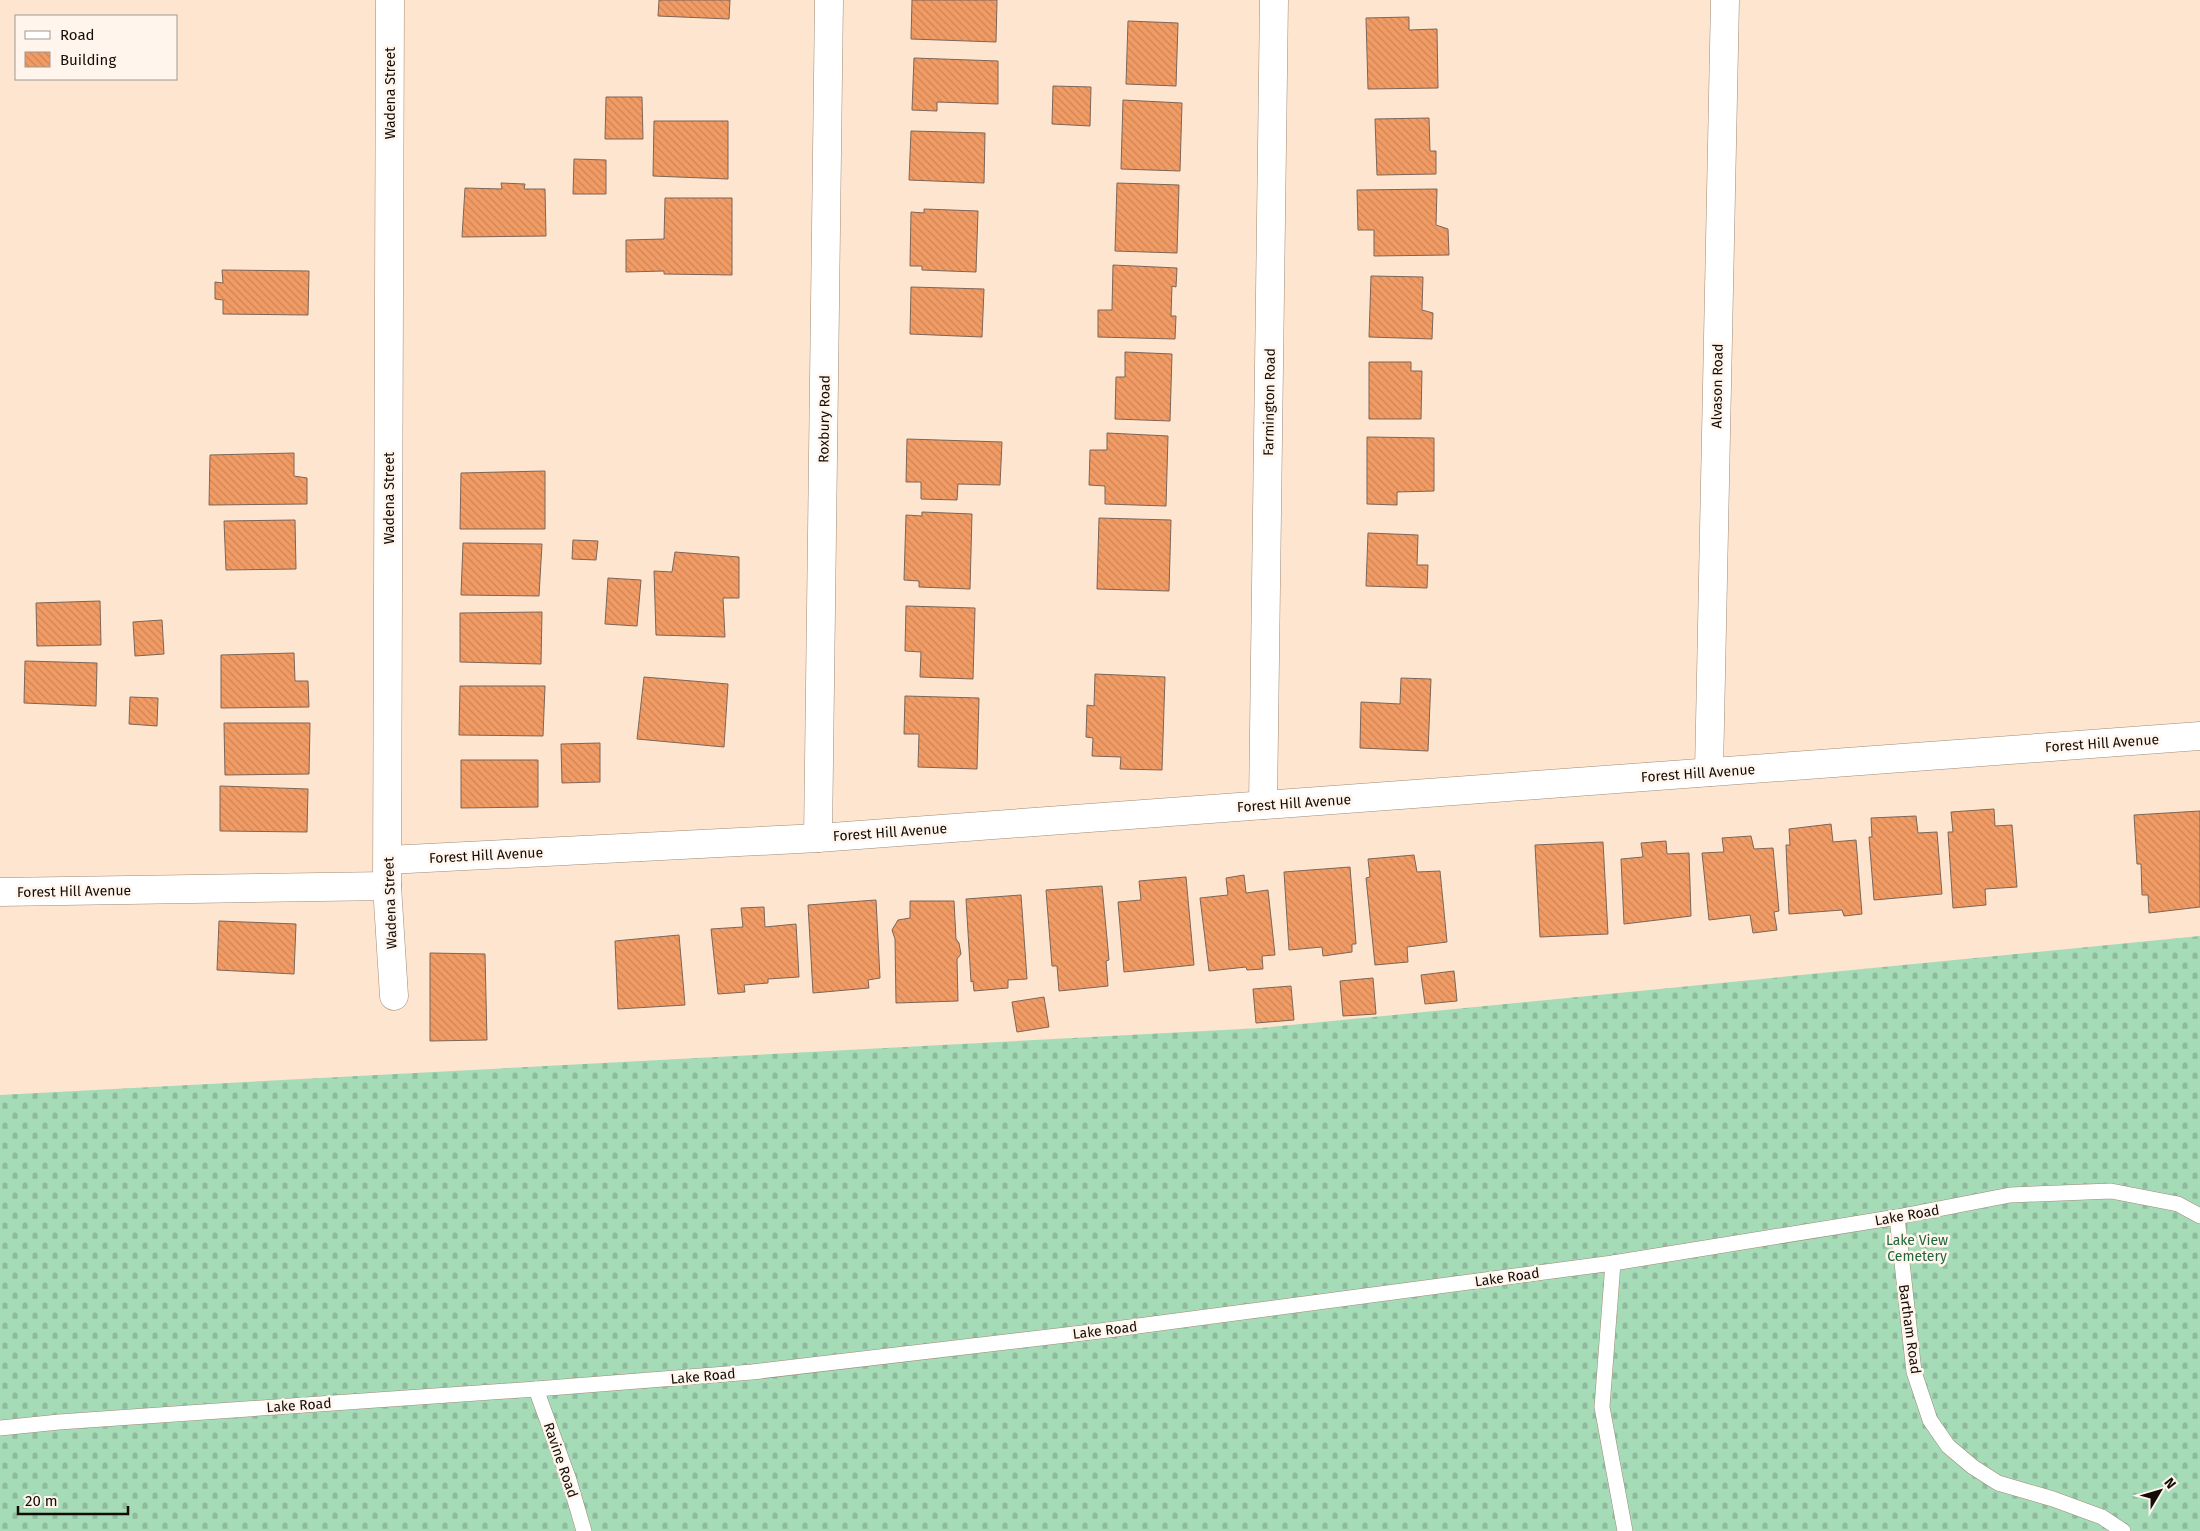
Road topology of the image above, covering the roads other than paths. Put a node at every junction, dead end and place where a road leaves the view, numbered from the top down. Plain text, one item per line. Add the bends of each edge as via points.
1 (390, 0) edge
2 (830, 0) edge
3 (1274, 0) edge
4 (1725, 0) edge
5 (2200, 736) edge
6 (1709, 772) junction
7 (1264, 805) junction
8 (818, 838) junction
9 (387, 873) junction
10 (0, 892) edge
11 (394, 996) dead end
12 (2200, 1216) edge
13 (1897, 1217) junction
14 (1613, 1263) junction
15 (536, 1389) junction
16 (0, 1428) edge
17 (584, 1531) edge
18 (1625, 1531) edge
19 (2124, 1531) edge

1 - 9 street, Wadena Street
2 - 8 street, Roxbury Road
3 - 7 street, Farmington Road
4 - 6 street, Alvason Road
5 - 6 street, Forest Hill Avenue
6 - 7 street, Forest Hill Avenue
7 - 8 street, Forest Hill Avenue
8 - 9 street, Forest Hill Avenue
9 - 10 street, Forest Hill Avenue
9 - 11 street, Wadena Street
12 - 13 lane, Lake Road via 2178,1204 2111,1191 2010,1195
13 - 14 lane, Lake Road
13 - 19 lane, Bartham Road via 1914,1372 1934,1427 1948,1446 1998,1483 2054,1498 2102,1517
14 - 15 lane, Lake Road via 752,1372
14 - 18 lane via 1602,1407
15 - 16 lane, Lake Road
15 - 17 lane, Ravine Road

